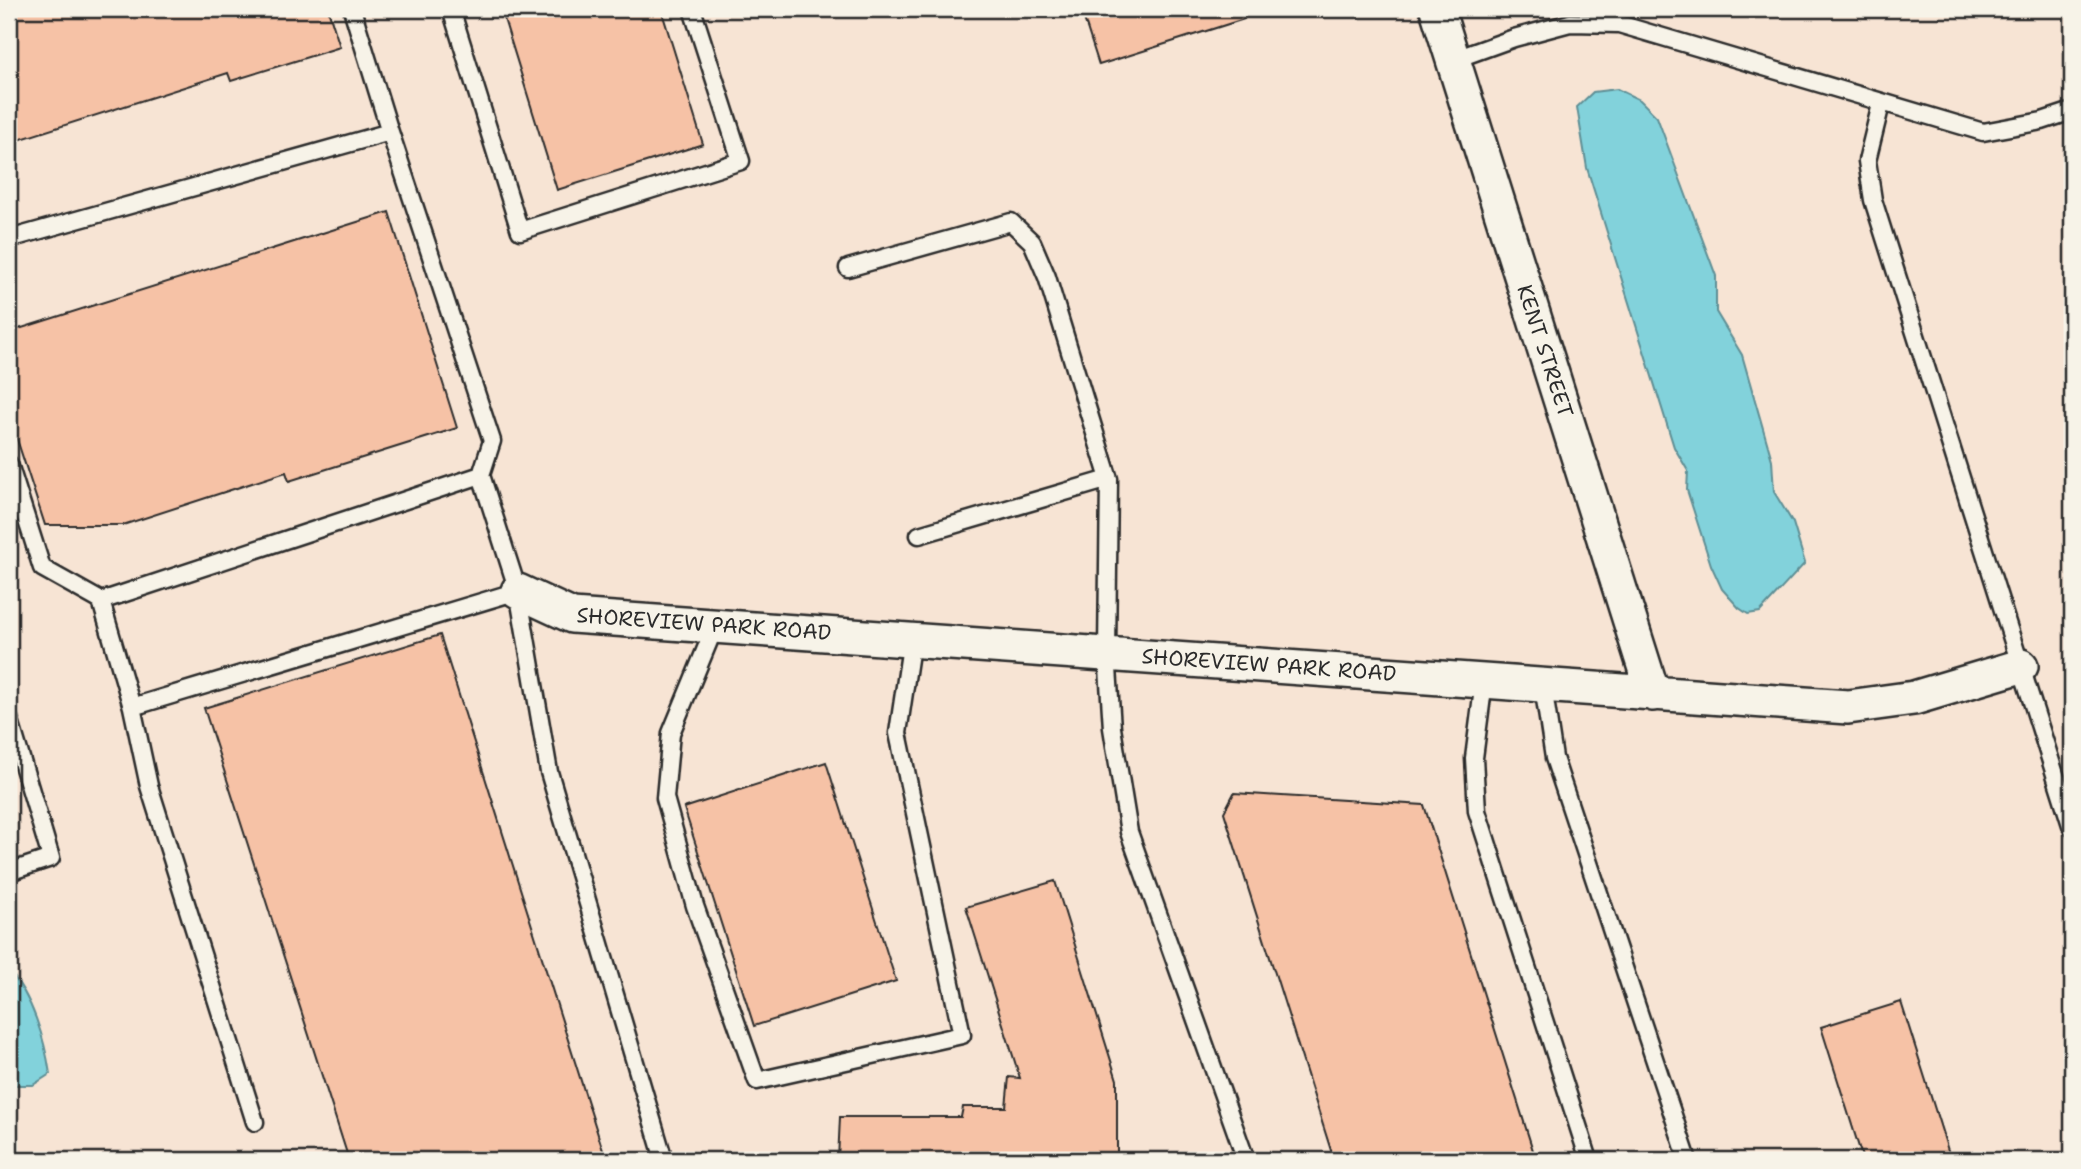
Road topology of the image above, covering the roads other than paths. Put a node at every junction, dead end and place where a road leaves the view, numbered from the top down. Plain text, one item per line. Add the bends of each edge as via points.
1 (352, 9) edge
2 (452, 9) edge
3 (692, 9) edge
4 (1437, 9) edge
5 (1453, 60) junction
6 (1881, 104) junction
7 (2072, 111) edge
8 (390, 132) junction
9 (9, 239) edge
10 (848, 268) dead end
11 (9, 464) edge
12 (481, 475) junction
13 (1109, 479) junction
14 (919, 535) dead end
15 (518, 591) junction
16 (101, 601) junction
17 (716, 624) junction
18 (912, 639) junction
19 (1107, 653) junction
20 (2021, 666) junction
21 (1484, 681) junction
22 (1543, 685) junction
23 (1653, 694) junction
24 (132, 707) junction
25 (9, 718) edge
26 (2072, 828) edge
27 (9, 872) edge
28 (255, 1122) dead end
29 (664, 1160) edge
30 (1246, 1160) edge
31 (1588, 1160) edge
32 (1688, 1160) edge

1 - 8 lane
2 - 3 lane via 520,231 741,161
4 - 5 street, KENT STREET
5 - 6 lane via 1570,23 1619,24
5 - 23 street, KENT STREET
6 - 7 lane via 1983,132
6 - 20 lane via 1867,161 1873,200
8 - 9 lane
8 - 12 lane via 492,441
10 - 13 lane via 1011,222 1032,242 1047,277
11 - 16 lane via 42,568
12 - 15 lane
12 - 16 lane
13 - 14 lane
13 - 19 lane
15 - 17 street, SHOREVIEW PARK ROAD via 572,616
15 - 24 lane
15 - 29 lane via 549,772
16 - 24 lane
17 - 18 street, SHOREVIEW PARK ROAD
17 - 18 lane via 671,733 665,798 695,906 757,1081 962,1035 898,733
18 - 19 street, SHOREVIEW PARK ROAD
19 - 21 street, SHOREVIEW PARK ROAD
19 - 30 lane via 1112,729 1129,832
20 - 23 street, SHOREVIEW PARK ROAD via 1914,698 1848,706
20 - 26 lane
21 - 22 street, SHOREVIEW PARK ROAD
21 - 31 lane via 1474,758 1477,811
22 - 23 street, SHOREVIEW PARK ROAD
22 - 32 lane via 1554,758
24 - 28 lane via 149,786
25 - 27 lane via 51,858

